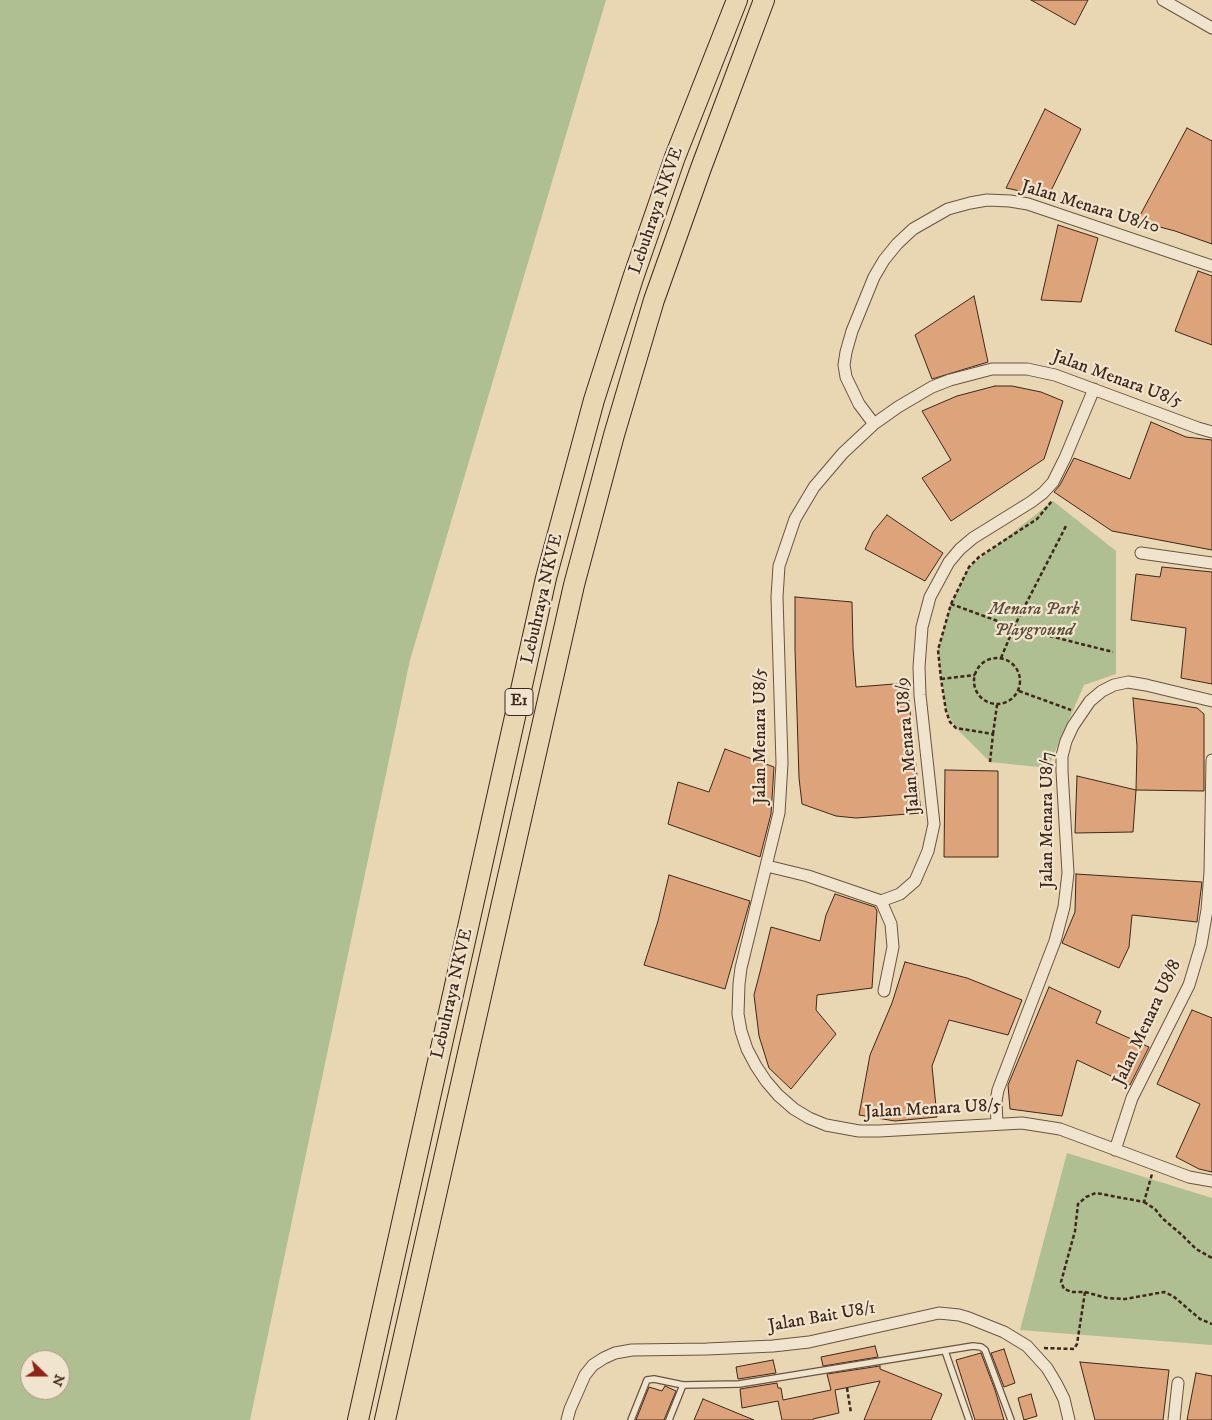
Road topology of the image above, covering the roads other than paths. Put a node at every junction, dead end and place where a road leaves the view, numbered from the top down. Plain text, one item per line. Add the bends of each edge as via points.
1 (737, 0) edge
2 (764, 0) edge
3 (1163, 0) edge
4 (1212, 28) edge
5 (1212, 266) edge
6 (1094, 389) junction
7 (874, 424) junction
8 (1212, 432) edge
9 (1141, 553) dead end
10 (1212, 563) edge
11 (1212, 701) edge
12 (1212, 760) edge
13 (767, 866) junction
14 (881, 901) junction
15 (884, 991) dead end
16 (997, 1124) junction
17 (1115, 1150) junction
18 (1212, 1181) edge
19 (945, 1351) junction
20 (1178, 1382) dead end
21 (683, 1385) junction
22 (358, 1420) edge
23 (386, 1420) edge
24 (567, 1420) edge
25 (630, 1420) edge
26 (669, 1420) edge
27 (969, 1420) edge
28 (1011, 1420) edge
29 (1069, 1420) edge
30 (1174, 1420) edge

1 - 22 highway, Lebuhraya NKVE / E1 via 675,157 636,269 594,400 556,540
2 - 23 highway, Lebuhraya NKVE / E1 via 654,300 579,566
3 - 4 street
5 - 7 street, Jalan Menara U8/10 via 1028,204 987,200 948,209 913,229 884,260 852,331 844,365 846,376 859,404
6 - 7 street, Jalan Menara U8/5 via 1043,372 1018,368 992,369 932,387
6 - 8 street, Jalan Menara U8/5
6 - 14 street, Jalan Menara U8/9 via 1052,482 1031,502 960,549 930,597 922,627 919,668 934,824 928,851 915,880 900,894
7 - 13 street, Jalan Menara U8/5 via 814,487 795,519 781,559 777,597 782,763 778,813
9 - 10 street
11 - 16 street, Jalan Menara U8/7 via 1128,682 1114,684 1102,691 1080,713 1062,756 1068,864 1064,907 1055,941 998,1090
12 - 17 street, Jalan Menara U8/8 via 1210,872 1201,945 1189,985 1132,1098
13 - 14 street
13 - 16 street, Jalan Menara U8/5 via 741,968 738,1014 747,1049 778,1094 809,1118 826,1125 860,1131
14 - 15 street via 891,924 893,947
16 - 17 street, Jalan Menara U8/5 via 1022,1123 1060,1129
17 - 18 street, Jalan Menara U8/5 via 1189,1177
19 - 21 lane via 739,1384
19 - 27 lane
19 - 28 lane via 973,1346 985,1350
20 - 30 street
21 - 25 lane via 647,1380
21 - 26 lane
24 - 29 street, Jalan Bait U8/1 via 585,1375 594,1365 616,1353 809,1342 939,1314 969,1318 1004,1332 1027,1346 1056,1383

